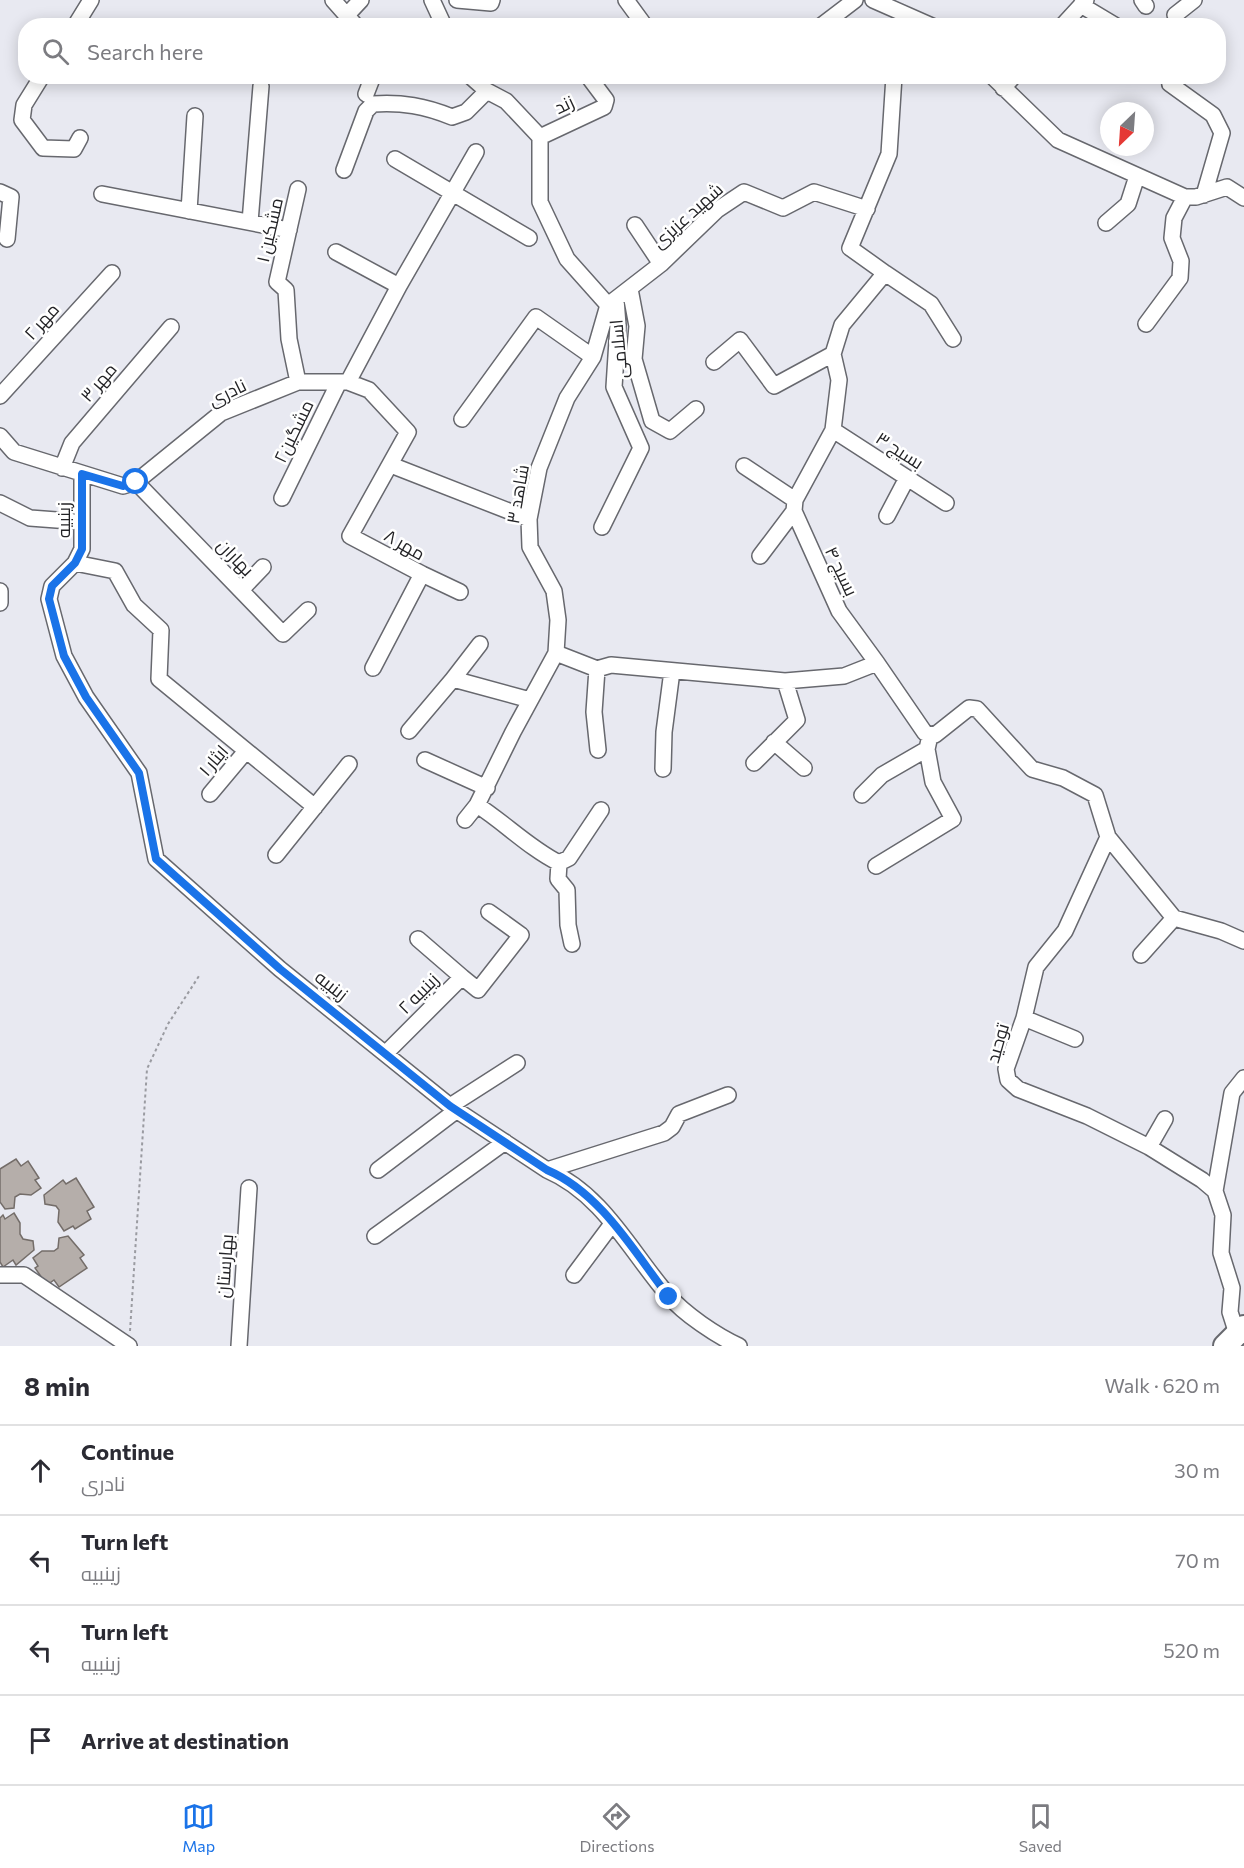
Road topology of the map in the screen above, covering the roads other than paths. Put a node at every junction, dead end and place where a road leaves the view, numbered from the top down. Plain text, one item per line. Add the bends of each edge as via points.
1 (91, 0) edge
2 (333, 0) edge
3 (361, 0) edge
4 (432, 0) edge
5 (457, 0) edge
6 (492, 0) edge
7 (626, 0) edge
8 (855, 0) edge
9 (873, 0) edge
10 (1194, 0) edge
11 (1083, 3) edge
12 (1175, 15) dead end
13 (80, 18) edge
14 (349, 18) edge
15 (352, 18) edge
16 (440, 18) edge
17 (639, 18) edge
18 (831, 18) edge
19 (913, 18) edge
20 (1069, 18) edge
21 (1105, 18) edge
22 (37, 84) edge
23 (369, 84) edge
24 (479, 84) edge
25 (594, 84) edge
26 (893, 84) edge
27 (1010, 84) edge
28 (1170, 84) edge
29 (261, 86) dead end
30 (487, 91) junction
31 (366, 94) dead end
32 (195, 116) dead end
33 (540, 137) junction
34 (80, 138) dead end
35 (476, 152) dead end
36 (395, 159) dead end
37 (344, 170) dead end
38 (1137, 176) junction
39 (298, 189) dead end
40 (0, 192) edge
41 (453, 193) junction
42 (102, 194) dead end
43 (1204, 195) junction
44 (1185, 197) junction
45 (1244, 198) edge
46 (867, 209) junction
47 (189, 211) junction
48 (250, 222) junction
49 (1106, 223) dead end
50 (635, 225) dead end
51 (289, 230) junction
52 (529, 238) dead end
53 (7, 239) dead end
54 (336, 252) dead end
55 (661, 264) junction
56 (112, 273) dead end
57 (885, 273) junction
58 (399, 286) junction
59 (630, 289) junction
60 (612, 302) junction
61 (1146, 324) dead end
62 (171, 327) dead end
63 (953, 339) dead end
64 (833, 354) junction
65 (593, 357) junction
66 (714, 362) dead end
67 (298, 382) junction
68 (344, 382) junction
69 (0, 396) edge
70 (696, 410) dead end
71 (462, 419) dead end
72 (833, 430) junction
73 (0, 436) edge
74 (391, 465) junction
75 (744, 466) dead end
76 (62, 468) junction
77 (82, 474) junction
78 (907, 478) junction
79 (136, 482) junction
80 (282, 498) dead end
81 (0, 503) edge
82 (946, 503) dead end
83 (794, 506) junction
84 (887, 516) dead end
85 (529, 519) junction
86 (70, 522) dead end
87 (602, 527) dead end
88 (760, 555) dead end
89 (75, 563) junction
90 (264, 567) dead end
91 (422, 574) junction
92 (240, 590) junction
93 (0, 591) edge
94 (460, 592) dead end
95 (0, 603) edge
96 (308, 610) dead end
97 (480, 644) dead end
98 (556, 653) junction
99 (877, 663) junction
100 (373, 668) dead end
101 (597, 669) junction
102 (672, 671) junction
103 (453, 679) junction
104 (785, 681) junction
105 (530, 700) junction
106 (409, 731) dead end
107 (929, 741) junction
108 (774, 742) junction
109 (598, 750) dead end
110 (246, 751) junction
111 (425, 760) dead end
112 (754, 763) dead end
113 (349, 764) dead end
114 (804, 768) dead end
115 (663, 770) dead end
116 (487, 788) junction
117 (210, 794) dead end
118 (862, 795) dead end
119 (477, 805) junction
120 (315, 807) junction
121 (601, 810) dead end
122 (465, 819) dead end
123 (1108, 837) junction
124 (276, 855) dead end
125 (559, 863) junction
126 (876, 866) dead end
127 (489, 912) dead end
128 (1174, 918) junction
129 (418, 939) dead end
130 (1244, 941) edge
131 (572, 944) dead end
132 (1141, 955) dead end
133 (462, 977) junction
134 (1024, 1018) junction
135 (1075, 1039) dead end
136 (386, 1053) junction
137 (517, 1063) dead end
138 (1244, 1078) edge
139 (728, 1095) dead end
140 (453, 1108) junction
141 (1165, 1119) dead end
142 (505, 1142) junction
143 (1149, 1147) junction
144 (378, 1170) dead end
145 (547, 1170) junction
146 (249, 1188) dead end
147 (1215, 1191) junction
148 (612, 1224) junction
149 (375, 1236) dead end
150 (0, 1275) edge
151 (574, 1275) dead end
152 (1235, 1336) edge
153 (130, 1340) edge
154 (239, 1346) edge
155 (739, 1346) edge

1 - 13 street
2 - 14 street
3 - 15 street
4 - 16 street
5 - 6 street
7 - 17 street
8 - 18 street
9 - 19 street
10 - 12 street
11 - 20 street
11 - 21 street
22 - 34 street via 24,105 22,120 43,148 74,149
23 - 31 street
24 - 30 street
25 - 33 street, زند via 606,100 604,107
26 - 46 street via 889,154
27 - 38 street via 1058,140
28 - 43 street via 1213,115 1222,134
29 - 48 street
30 - 33 street via 506,101
30 - 37 street via 466,112 452,117 400,102 373,104 366,111
32 - 47 street
33 - 60 street via 540,202 567,259
35 - 41 street, مشگین۲
36 - 41 street
38 - 44 street
38 - 49 street via 1128,204
39 - 51 street, مشکین ۱
40 - 53 street via 11,197
41 - 52 street
41 - 58 street, مشگین۲
42 - 47 street
43 - 44 street
43 - 45 street via 1227,187
44 - 61 street via 1174,218 1172,238 1181,261 1180,278
46 - 55 street, شهید عزیزی via 814,192 783,208 744,192 717,210
46 - 57 street via 850,248
47 - 48 street
48 - 51 street
50 - 55 street
51 - 67 street, مشکین ۱ via 277,282 286,290
54 - 58 street
55 - 59 street, شهید عزیزی
56 - 69 street, مهر ۲
57 - 63 street via 931,304
57 - 64 street via 842,325
58 - 68 street, مشگین۲
59 - 60 street, شهید عزیزی
59 - 70 street, اسلامی via 637,326 634,359 652,422 670,431
60 - 65 street, شاهد ۳
60 - 87 street via 618,325 614,387 641,447
62 - 76 street, مهر ۳ via 72,443
64 - 66 street via 774,386 740,340
64 - 72 street via 839,380
65 - 71 street via 536,317
65 - 85 street, شاهد ۳ via 567,398 539,468
67 - 68 street, نادری
67 - 79 street, نادری via 221,413
68 - 74 street, نادری via 369,390 408,432
68 - 80 street, مشگین۲
72 - 78 street, بسیج ۳
72 - 83 street
73 - 76 street via 15,452
74 - 85 street
74 - 91 street, مهر ۸ via 350,536
75 - 83 street
76 - 77 street
77 - 79 street via 123,486
77 - 89 street, زینبیه via 82,549
78 - 82 street, بسیج ۳
78 - 84 street
79 - 92 street, بهاران
81 - 86 street via 30,518
83 - 88 street
83 - 99 street, بسیج ۴ via 839,611
85 - 98 street, شاهد ۳ via 530,547 554,591 558,620
89 - 110 street, زینبیه via 115,571 134,605 161,630 159,679
89 - 136 street, زینبیه via 52,586 49,599 64,656 86,697 139,773 156,859 262,954
90 - 92 street
91 - 94 street
91 - 100 street, مهر ۸
92 - 96 street, بهاران via 283,634
93 - 95 street
97 - 103 street
98 - 101 street
98 - 105 street, شاهد ۳
99 - 104 street via 844,676
99 - 107 street, بسیج ۴
101 - 102 street via 611,665
101 - 109 street via 594,712
102 - 104 street
102 - 115 street
103 - 105 street
103 - 106 street
104 - 108 street via 797,720
105 - 116 street, شاهد ۳
107 - 118 street via 882,775
107 - 123 street via 969,708 976,709 1032,769 1063,778 1095,795
107 - 126 street via 933,782 952,819
108 - 112 street
108 - 114 street
110 - 117 street, ایثار ۱
110 - 120 street, زینبیه
111 - 116 street
113 - 120 street
116 - 119 street, شاهد ۳
119 - 122 street, شاهد ۳
119 - 125 street via 503,821 542,855
120 - 124 street
121 - 125 street via 569,858
123 - 128 street
123 - 134 street, توحید via 1065,931 1036,967
125 - 131 street via 558,879 567,890 567,925
127 - 133 street, زینبیه ۲ via 521,935 478,990
128 - 130 street
128 - 132 street
129 - 133 street
133 - 136 street, زینبیه ۲
134 - 135 street
134 - 143 street, توحید via 1006,1069 1008,1080 1018,1089 1087,1116
136 - 140 street, زینبیه
137 - 140 street
138 - 147 street via 1232,1093
139 - 145 street via 679,1114 664,1133
140 - 142 street, زینبیه
140 - 144 street
141 - 143 street
142 - 145 street, زینبیه
142 - 149 street
143 - 147 street, توحید
145 - 148 street, زینبیه via 564,1177 594,1201
146 - 154 street, بهارستان
147 - 152 street via 1223,1215 1221,1253 1232,1288 1230,1312
148 - 151 street
148 - 155 street, زینبیه via 669,1297 722,1339
150 - 153 street via 24,1275

